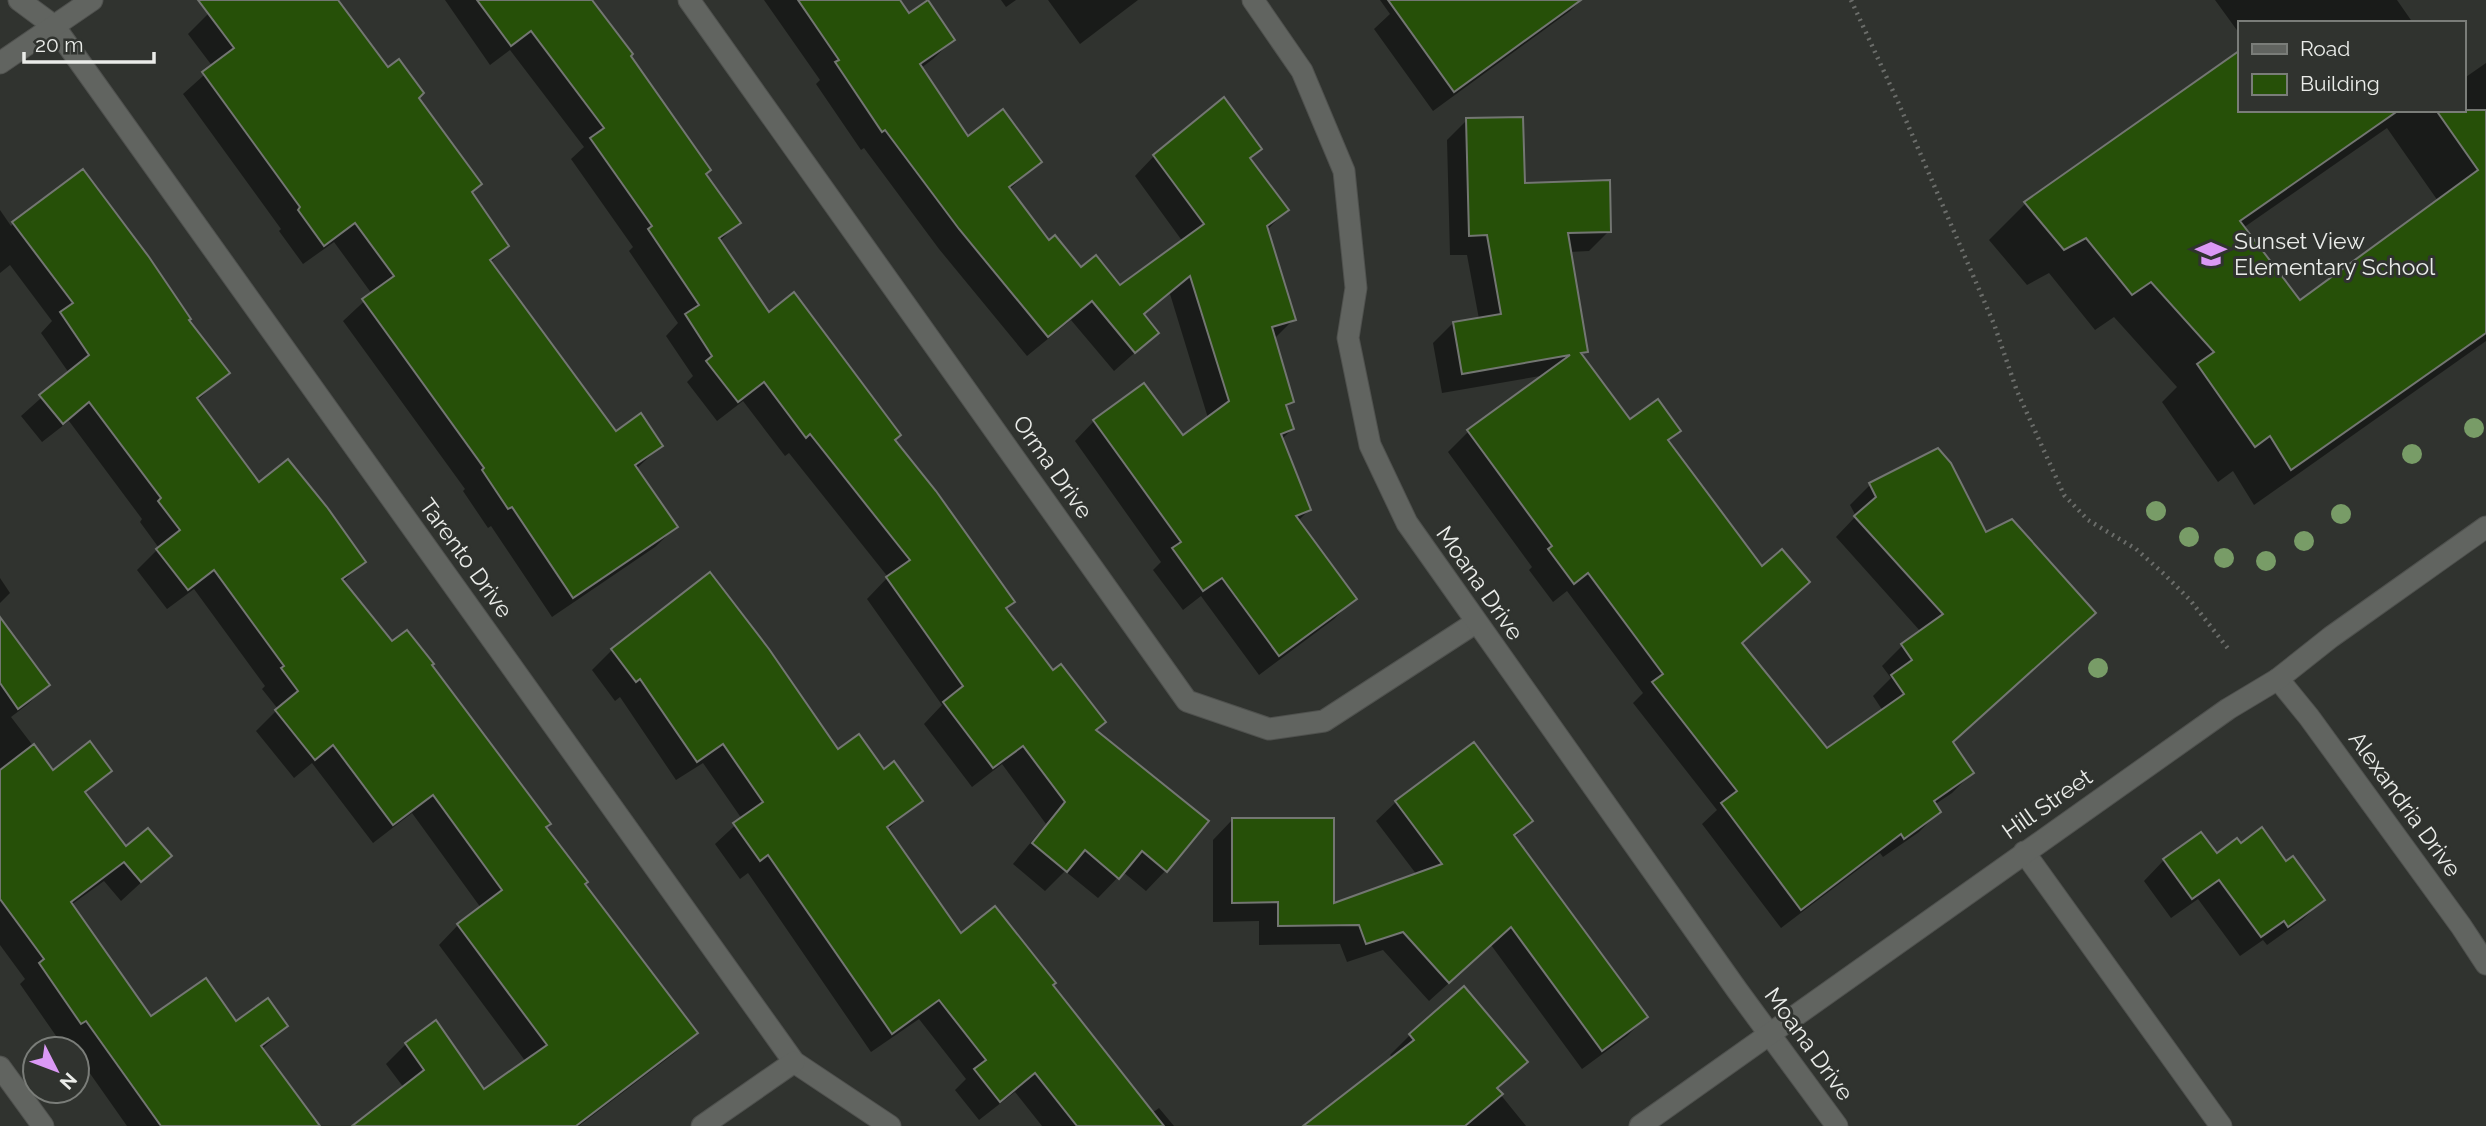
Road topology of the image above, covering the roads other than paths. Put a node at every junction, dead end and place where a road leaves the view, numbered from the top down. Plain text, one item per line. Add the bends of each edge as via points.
1 (19, 0) edge
2 (92, 0) edge
3 (689, 0) edge
4 (1253, 0) edge
5 (54, 26) junction
6 (0, 63) edge
7 (2486, 527) edge
8 (1475, 623) junction
9 (2278, 679) junction
10 (2024, 852) junction
11 (2486, 964) edge
12 (1769, 1034) junction
13 (794, 1062) junction
14 (0, 1067) edge
15 (43, 1126) edge
16 (702, 1126) edge
17 (890, 1126) edge
18 (1640, 1126) edge
19 (1837, 1126) edge
20 (2221, 1126) edge

1 - 5 street, Tarento Drive
2 - 5 street
3 - 8 street, Orma Drive via 1188,701 1269,729 1324,721
4 - 8 street, Moana Drive via 1302,71 1344,171 1356,288 1348,338 1370,445 1407,523
5 - 6 street
5 - 13 street, Tarento Drive
7 - 9 street, Hill Street
8 - 12 street, Moana Drive
9 - 10 street, Hill Street
9 - 11 street, Alexandria Drive
10 - 12 street, Hill Street
10 - 20 street
12 - 18 street, Hill Street
12 - 19 street, Moana Drive
13 - 16 street
13 - 17 street, Tarento Drive
14 - 15 street

